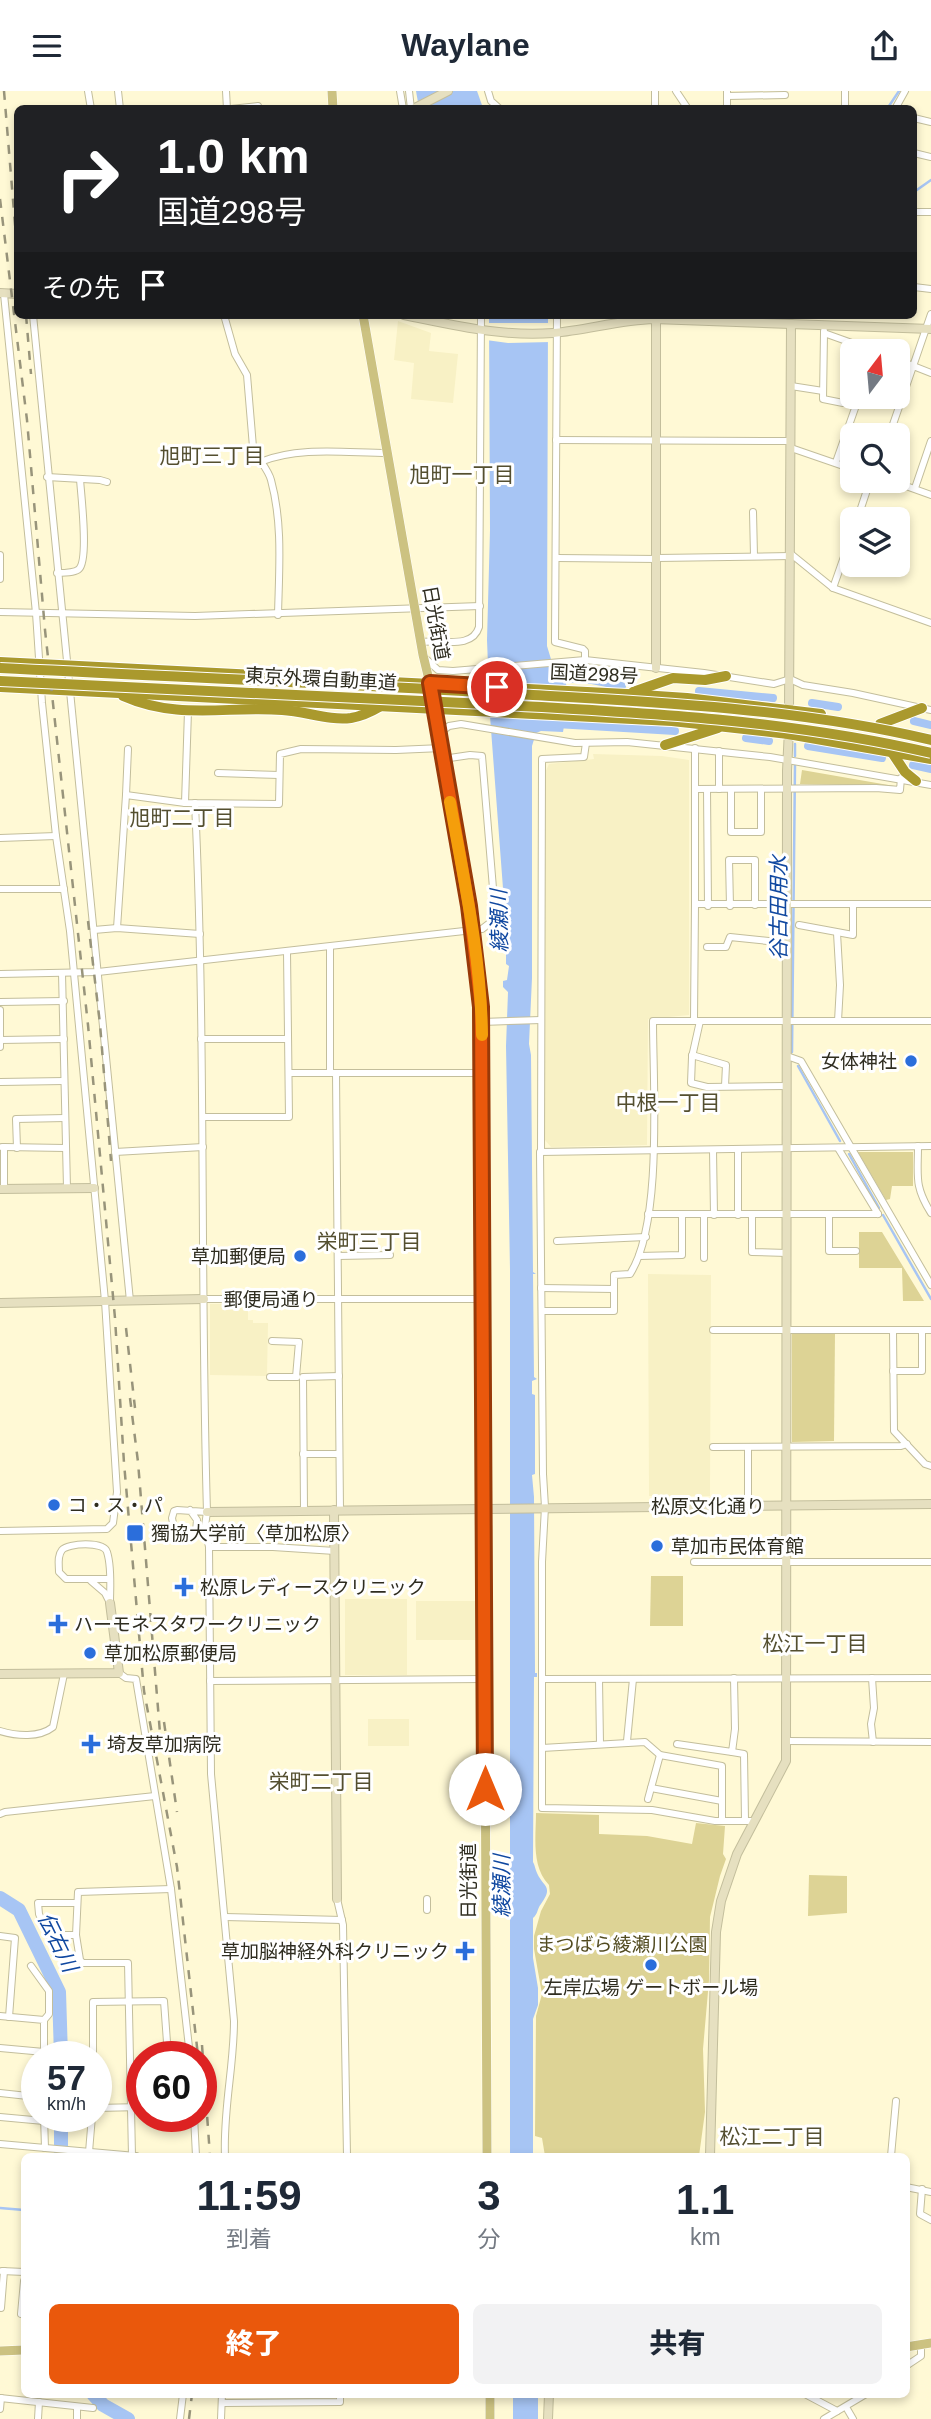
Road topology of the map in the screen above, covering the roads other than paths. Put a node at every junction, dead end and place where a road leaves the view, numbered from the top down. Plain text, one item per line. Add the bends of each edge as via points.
1 (449, 91) edge
2 (727, 94) edge
3 (785, 95) dead end
4 (420, 105) edge
5 (2, 294) edge
6 (931, 314) edge
7 (33, 319) edge
8 (225, 319) edge
9 (364, 319) edge
10 (431, 319) edge
11 (482, 319) edge
12 (557, 319) edge
13 (643, 319) edge
14 (655, 319) edge
15 (756, 319) edge
16 (791, 320) edge
17 (824, 329) junction
18 (928, 329) edge
19 (484, 332) junction
20 (555, 333) junction
21 (847, 339) edge
22 (910, 364) edge
23 (914, 366) junction
24 (931, 373) edge
25 (791, 386) junction
26 (823, 391) junction
27 (840, 402) edge
28 (855, 409) edge
29 (894, 423) edge
30 (556, 440) junction
31 (656, 441) junction
32 (931, 441) edge
33 (791, 445) junction
34 (388, 453) junction
35 (929, 453) edge
36 (260, 462) junction
37 (836, 462) junction
38 (840, 464) edge
39 (47, 477) junction
40 (80, 479) junction
41 (107, 482) dead end
42 (910, 486) edge
43 (915, 488) junction
44 (931, 495) edge
45 (753, 512) dead end
46 (0, 555) edge
47 (791, 555) junction
48 (754, 556) junction
49 (556, 558) junction
50 (657, 558) junction
51 (840, 568) edge
52 (57, 573) junction
53 (0, 579) edge
54 (833, 588) junction
55 (480, 606) junction
56 (416, 610) junction
57 (0, 612) edge
58 (36, 613) junction
59 (61, 613) junction
60 (278, 615) junction
61 (931, 623) edge
62 (421, 642) junction
63 (423, 655) junction
64 (585, 660) junction
65 (0, 662) edge
66 (39, 664) junction
67 (67, 666) junction
68 (0, 668) edge
69 (656, 668) junction
70 (726, 676) junction
71 (790, 679) junction
72 (430, 683) junction
73 (1, 686) edge
74 (41, 689) junction
75 (69, 690) junction
76 (115, 692) junction
77 (627, 694) junction
78 (384, 705) junction
79 (435, 707) junction
80 (789, 709) junction
81 (926, 709) edge
82 (188, 711) junction
83 (880, 724) junction
84 (724, 726) junction
85 (440, 733) junction
86 (788, 734) junction
87 (931, 738) edge
88 (586, 743) junction
89 (665, 744) junction
90 (128, 748) dead end
91 (442, 748) junction
92 (695, 748) junction
93 (719, 751) junction
94 (891, 751) junction
95 (931, 753) edge
96 (443, 759) junction
97 (931, 759) edge
98 (788, 760) junction
99 (218, 773) dead end
100 (279, 775) junction
101 (901, 778) junction
102 (916, 781) junction
103 (931, 785) edge
104 (695, 789) junction
105 (707, 789) junction
106 (719, 789) junction
107 (731, 789) junction
108 (761, 789) junction
109 (787, 789) junction
110 (125, 795) junction
111 (185, 803) junction
112 (195, 803) junction
113 (56, 836) junction
114 (0, 838) edge
115 (64, 888) junction
116 (0, 889) edge
117 (695, 904) junction
118 (853, 904) junction
119 (931, 904) edge
120 (755, 905) junction
121 (787, 905) junction
122 (708, 906) junction
123 (730, 906) junction
124 (799, 925) dead end
125 (117, 927) junction
126 (472, 929) junction
127 (94, 930) junction
128 (837, 933) junction
129 (200, 934) junction
130 (787, 943) junction
131 (330, 947) junction
132 (707, 947) dead end
133 (287, 952) junction
134 (201, 961) junction
135 (72, 972) junction
136 (98, 972) junction
137 (62, 973) junction
138 (0, 974) edge
139 (64, 1001) junction
140 (0, 1002) edge
141 (0, 1010) edge
142 (541, 1020) junction
143 (697, 1021) junction
144 (787, 1021) junction
145 (838, 1021) junction
146 (931, 1021) edge
147 (482, 1022) junction
148 (64, 1038) junction
149 (1, 1039) edge
150 (201, 1039) junction
151 (288, 1039) junction
152 (0, 1047) edge
153 (692, 1055) junction
154 (787, 1056) junction
155 (289, 1073) junction
156 (333, 1073) junction
157 (482, 1073) junction
158 (64, 1081) junction
159 (0, 1082) edge
160 (725, 1086) junction
161 (787, 1086) junction
162 (204, 1117) junction
163 (65, 1118) junction
164 (918, 1146) junction
165 (931, 1146) edge
166 (2, 1147) edge
167 (17, 1147) junction
168 (203, 1147) junction
169 (838, 1147) junction
170 (852, 1147) junction
171 (65, 1148) junction
172 (787, 1148) junction
173 (653, 1150) junction
174 (713, 1150) junction
175 (738, 1150) junction
176 (116, 1152) junction
177 (541, 1152) junction
178 (67, 1188) junction
179 (94, 1188) junction
180 (2, 1189) edge
181 (931, 1198) edge
182 (923, 1199) junction
183 (931, 1213) edge
184 (648, 1214) junction
185 (682, 1214) junction
186 (704, 1215) junction
187 (714, 1215) junction
188 (738, 1215) junction
189 (752, 1215) junction
190 (787, 1215) junction
191 (829, 1215) junction
192 (646, 1237) junction
193 (557, 1241) dead end
194 (856, 1251) dead end
195 (787, 1253) junction
196 (390, 1255) dead end
197 (338, 1256) junction
198 (639, 1256) junction
199 (704, 1258) dead end
200 (931, 1285) edge
201 (541, 1288) junction
202 (614, 1289) junction
203 (204, 1299) junction
204 (338, 1299) junction
205 (482, 1299) junction
206 (105, 1301) junction
207 (130, 1301) junction
208 (0, 1303) edge
209 (542, 1311) junction
210 (922, 1330) junction
211 (931, 1330) edge
212 (713, 1331) dead end
213 (787, 1331) junction
214 (893, 1331) junction
215 (272, 1341) dead end
216 (893, 1371) junction
217 (339, 1376) junction
218 (270, 1377) dead end
219 (299, 1377) junction
220 (907, 1444) junction
221 (713, 1447) dead end
222 (748, 1447) junction
223 (787, 1447) junction
224 (303, 1454) junction
225 (339, 1454) junction
226 (931, 1466) edge
227 (931, 1504) edge
228 (787, 1505) junction
229 (748, 1506) junction
230 (542, 1507) junction
231 (485, 1508) junction
232 (190, 1510) junction
233 (304, 1510) junction
234 (337, 1510) junction
235 (207, 1511) junction
236 (197, 1520) junction
237 (0, 1531) edge
238 (209, 1547) junction
239 (335, 1551) junction
240 (694, 1562) dead end
241 (787, 1562) junction
242 (931, 1562) edge
243 (109, 1579) junction
244 (90, 1580) junction
245 (110, 1603) junction
246 (120, 1673) junction
247 (0, 1674) edge
248 (64, 1674) junction
249 (734, 1678) junction
250 (787, 1678) junction
251 (872, 1678) junction
252 (931, 1678) edge
253 (484, 1679) junction
254 (542, 1679) junction
255 (599, 1679) junction
256 (633, 1679) junction
257 (210, 1681) junction
258 (336, 1681) junction
259 (0, 1731) edge
260 (628, 1741) junction
261 (787, 1741) junction
262 (873, 1742) junction
263 (931, 1742) edge
264 (600, 1744) junction
265 (677, 1744) dead end
266 (542, 1748) junction
267 (732, 1752) junction
268 (660, 1755) junction
269 (651, 1788) junction
270 (155, 1796) junction
271 (648, 1799) dead end
272 (722, 1801) junction
273 (0, 1814) edge
274 (750, 1820) junction
275 (722, 1821) junction
276 (171, 1889) junction
277 (337, 1899) joint
278 (427, 1899) dead end
279 (77, 1903) junction
280 (427, 1910) dead end
281 (225, 1917) junction
282 (342, 1920) junction
283 (76, 1934) junction
284 (0, 1936) edge
285 (31, 1966) dead end
286 (130, 2001) junction
287 (0, 2016) edge
288 (9, 2017) junction
289 (44, 2020) junction
290 (44, 2041) edge
291 (93, 2041) edge
292 (130, 2041) edge
293 (167, 2041) edge
294 (188, 2041) edge
295 (0, 2047) edge
296 (21, 2050) edge
297 (0, 2093) edge
298 (21, 2095) edge
299 (896, 2101) dead end
300 (0, 2117) edge
301 (21, 2118) edge
302 (46, 2132) edge
303 (91, 2132) edge
304 (132, 2132) edge
305 (195, 2132) edge
306 (0, 2144) edge
307 (49, 2150) edge
308 (89, 2152) junction
309 (100, 2153) edge
310 (133, 2153) edge
311 (196, 2153) edge
312 (225, 2153) edge
313 (347, 2153) edge
314 (487, 2153) edge
315 (710, 2153) edge
316 (891, 2153) edge
317 (910, 2188) edge
318 (922, 2189) junction
319 (931, 2192) edge
320 (931, 2220) edge
321 (2, 2271) edge
322 (21, 2272) edge
323 (1, 2308) edge
324 (931, 2343) edge
325 (921, 2345) junction
326 (910, 2346) edge
327 (21, 2350) edge
328 (0, 2351) edge
329 (910, 2364) edge
330 (0, 2398) edge
331 (183, 2398) edge
332 (222, 2398) edge
333 (340, 2398) edge
334 (490, 2398) edge
335 (549, 2398) edge
336 (812, 2398) edge
337 (857, 2398) edge
338 (39, 2402) junction
339 (222, 2403) junction
340 (77, 2407) junction
341 (846, 2407) junction
342 (93, 2408) dead end
343 (0, 2409) edge
344 (836, 2411) junction
345 (38, 2419) edge
346 (77, 2419) edge
347 (180, 2419) edge
348 (221, 2419) edge
349 (490, 2419) edge
350 (548, 2419) edge
351 (824, 2419) edge
352 (853, 2419) edge

1 - 4 street
2 - 3 street
5 - 58 street
6 - 18 street
7 - 39 street
8 - 36 street via 234,354 247,375 251,434
9 - 34 main road, 日光街道
10 - 19 street
11 - 19 street
12 - 20 street
13 - 20 street
14 - 31 street
15 - 16 street
16 - 17 street
16 - 25 street
17 - 18 street
17 - 21 street
17 - 26 street
18 - 23 street
19 - 20 street
19 - 55 street
20 - 30 street
22 - 23 street
23 - 24 street
23 - 29 street
25 - 26 street
25 - 33 street
26 - 27 street via 823,399
28 - 37 street
30 - 31 street
30 - 49 street
31 - 33 street
31 - 50 street
32 - 35 street
33 - 37 street
33 - 47 street
34 - 36 street via 284,454
34 - 56 main road, 日光街道
35 - 43 street
36 - 60 street via 271,476 279,526
37 - 38 street
39 - 40 street
39 - 52 street
40 - 41 street
40 - 52 street via 85,547 80,568
42 - 43 street
43 - 44 street
45 - 48 street
46 - 53 street
47 - 48 street
47 - 54 street
47 - 71 street
48 - 50 street
49 - 50 street
49 - 64 street via 555,642 583,649
50 - 69 street
51 - 54 street
52 - 59 street
54 - 61 street
55 - 56 street
55 - 62 street via 478,632 467,642
56 - 60 street
56 - 62 main road, 日光街道
57 - 58 street
58 - 59 street
58 - 66 street
59 - 60 street
59 - 67 street
62 - 63 main road, 日光街道
63 - 64 street via 438,670
63 - 72 main road, 日光街道
64 - 69 street
65 - 66 highway, 国道298号
66 - 67 highway, 国道298号
66 - 74 street
67 - 72 highway, 国道298号
67 - 75 street
68 - 87 highway, 東京外環自動車道, bridge via 685,704
69 - 70 street
70 - 71 street via 775,684
70 - 77 highway via 673,678
71 - 80 street
71 - 81 street
72 - 77 highway, 国道298号
72 - 79 main road, 日光街道
73 - 74 highway
73 - 95 highway, 東京外環自動車道, bridge via 636,712 781,726
74 - 75 highway
74 - 113 street
75 - 76 highway
75 - 127 street
76 - 78 highway
76 - 82 highway via 155,708
77 - 80 highway, 国道298号
78 - 79 highway
78 - 82 highway via 365,715 342,718 284,710
79 - 84 highway
79 - 85 main road, 日光街道
80 - 83 highway, 国道298号
80 - 86 street
81 - 83 highway
82 - 111 street
83 - 87 highway, 国道298号
84 - 86 highway
84 - 89 highway
85 - 88 street via 455,724
85 - 91 main road, 日光街道
86 - 94 highway
86 - 98 street
88 - 89 street
88 - 142 street via 584,757 542,759
89 - 92 street
90 - 110 street
91 - 96 main road, 日光街道
91 - 100 street via 301,749 280,754
92 - 93 street
92 - 104 street
93 - 98 street
93 - 106 street
94 - 97 highway
94 - 102 highway
96 - 126 main road, 日光街道
96 - 126 street via 482,756 484,764 495,919 482,929
98 - 101 street
98 - 109 street
99 - 100 street
100 - 112 street via 279,804
101 - 102 street
101 - 109 street via 900,790
102 - 103 street
104 - 105 street
104 - 117 street
105 - 106 street
105 - 122 street
106 - 107 street
107 - 108 street
107 - 108 street via 731,832 761,832
108 - 109 street
109 - 121 street
110 - 111 street
110 - 125 street
111 - 112 street
112 - 129 street
113 - 114 street
113 - 115 street
115 - 116 street
115 - 135 street
117 - 122 street
117 - 143 street
118 - 119 street
118 - 121 street
118 - 128 street via 853,935
120 - 121 street
120 - 123 street
120 - 123 street via 755,860 729,860
121 - 130 street
122 - 123 street
124 - 128 street
125 - 127 street
125 - 129 street
126 - 131 street
126 - 147 main road, 日光街道
127 - 136 street
128 - 145 street
129 - 134 street
130 - 132 street via 730,937 726,947
130 - 144 street
131 - 133 street
131 - 156 street
133 - 134 street
133 - 151 street
134 - 136 street
134 - 150 street
135 - 136 street
135 - 137 street
135 - 179 street
136 - 176 street
137 - 138 street
137 - 139 street
139 - 140 street
139 - 148 street
141 - 149 street
142 - 147 street
142 - 177 street
143 - 144 street
143 - 153 street
143 - 173 street via 653,1021
144 - 145 street
144 - 154 street
145 - 146 street
147 - 157 main road, 日光街道
148 - 149 street
148 - 158 street
149 - 152 street
150 - 151 street
150 - 162 street
151 - 155 street
153 - 160 street via 726,1065
153 - 160 street via 691,1083
154 - 161 street
154 - 170 street via 801,1061
155 - 156 street
155 - 162 street via 289,1117
156 - 157 street
156 - 197 street
157 - 205 main road, 日光街道
158 - 159 street
158 - 163 street
160 - 161 street
161 - 172 street
162 - 168 street
163 - 167 street via 16,1119
163 - 171 street
164 - 165 street
164 - 170 street
164 - 182 street via 917,1186
166 - 167 street
166 - 180 street
167 - 171 street
168 - 176 street
168 - 203 street
169 - 170 street
169 - 172 street
169 - 191 street via 878,1214
170 - 200 street
171 - 178 street
172 - 175 street
172 - 190 street
173 - 174 street
173 - 177 street
173 - 184 street
174 - 175 street
174 - 187 street
175 - 188 street
176 - 207 street
177 - 201 street
178 - 179 street
178 - 180 street
179 - 206 street
181 - 182 street
182 - 183 street
184 - 185 street
184 - 192 street
185 - 186 street
185 - 198 street via 682,1255
186 - 187 street
186 - 199 street
187 - 188 street
188 - 189 street
189 - 190 street
189 - 195 street via 752,1252
190 - 191 street
190 - 195 street
191 - 194 street via 829,1251
192 - 193 street
192 - 198 street
195 - 213 street
196 - 197 street
197 - 204 street
198 - 202 street via 630,1274 614,1275
201 - 202 street
201 - 209 street
202 - 209 street via 614,1311
203 - 204 street, 郵便局通り
203 - 207 street
203 - 235 street
204 - 205 street, 郵便局通り
204 - 217 street
205 - 231 main road, 日光街道
206 - 207 street
206 - 208 street
206 - 237 street via 117,1492 111,1526
209 - 230 street
210 - 211 street
210 - 214 street
210 - 216 street via 922,1371
212 - 213 street
213 - 214 street
213 - 223 street
214 - 216 street
215 - 219 street via 299,1342
216 - 220 street via 894,1430
217 - 219 street
217 - 225 street
218 - 219 street
219 - 224 street
220 - 223 street
220 - 226 street
221 - 222 street
222 - 223 street
222 - 229 street
223 - 228 street
224 - 225 street
224 - 233 street
225 - 234 street
227 - 228 street, 松原文化通り
228 - 229 street, 松原文化通り
228 - 241 street
229 - 230 street, 松原文化通り
230 - 231 street, 松原文化通り
230 - 254 street
231 - 234 street, 松原文化通り
231 - 253 main road, 日光街道
232 - 235 street
232 - 236 street
232 - 236 street via 174,1511 173,1531 195,1534
233 - 234 street, 松原文化通り
233 - 235 street, 松原文化通り
234 - 239 street
235 - 236 street
235 - 238 street
238 - 239 street
238 - 257 street
239 - 258 street
240 - 241 street
241 - 242 street
241 - 250 street
243 - 244 street
243 - 244 street via 107,1552 100,1545 70,1546 61,1551 61,1576
243 - 245 street
244 - 245 street
245 - 246 street
246 - 248 street
246 - 270 street via 136,1679
247 - 248 street
248 - 259 street via 53,1727 35,1735
249 - 250 street
249 - 256 street
249 - 267 street
250 - 251 street
250 - 261 street
251 - 252 street
251 - 262 street
253 - 258 street
253 - 314 main road, 日光街道
254 - 255 street
254 - 266 street
255 - 256 street
255 - 264 street
256 - 260 street
257 - 258 street
257 - 281 street via 213,1802
258 - 277 street
260 - 264 street
260 - 268 street via 645,1742
261 - 262 street
261 - 274 street via 785,1766
262 - 263 street
264 - 266 street
265 - 267 street
266 - 275 street via 542,1808 652,1810
267 - 274 street via 744,1754
268 - 269 street
268 - 272 street via 722,1766
269 - 271 street
269 - 272 street
270 - 273 street
270 - 276 street
272 - 275 street
274 - 275 street
274 - 315 street via 729,1873 717,1922
276 - 279 street via 78,1892
276 - 294 street
277 - 282 street
278 - 280 street
279 - 283 street
279 - 283 street via 38,1903 48,1935
281 - 282 street
281 - 312 street via 234,2042 223,2120
282 - 313 street
283 - 286 street via 83,1963 128,1963
284 - 288 street via 15,1938
285 - 289 street via 49,1991 49,2014
286 - 291 street via 93,2002
286 - 292 street
286 - 293 street via 164,2001
287 - 288 street
288 - 289 street
289 - 290 street
295 - 296 street
297 - 298 street
299 - 316 street
300 - 301 street
302 - 307 street
303 - 308 street
304 - 310 street
305 - 311 street
306 - 307 street
307 - 308 street
308 - 309 street
317 - 318 street
318 - 319 street
318 - 320 street via 920,2214
321 - 322 street
321 - 323 street
324 - 325 main road
325 - 326 main road
325 - 329 street via 921,2356
327 - 328 main road
330 - 338 street
330 - 343 street
331 - 347 street
332 - 339 street
333 - 339 street via 340,2402
334 - 349 main road
335 - 350 street
336 - 344 street
337 - 341 street
338 - 340 street
338 - 345 street
339 - 348 street
340 - 342 street
340 - 346 street
341 - 344 street
341 - 352 street
344 - 351 street

